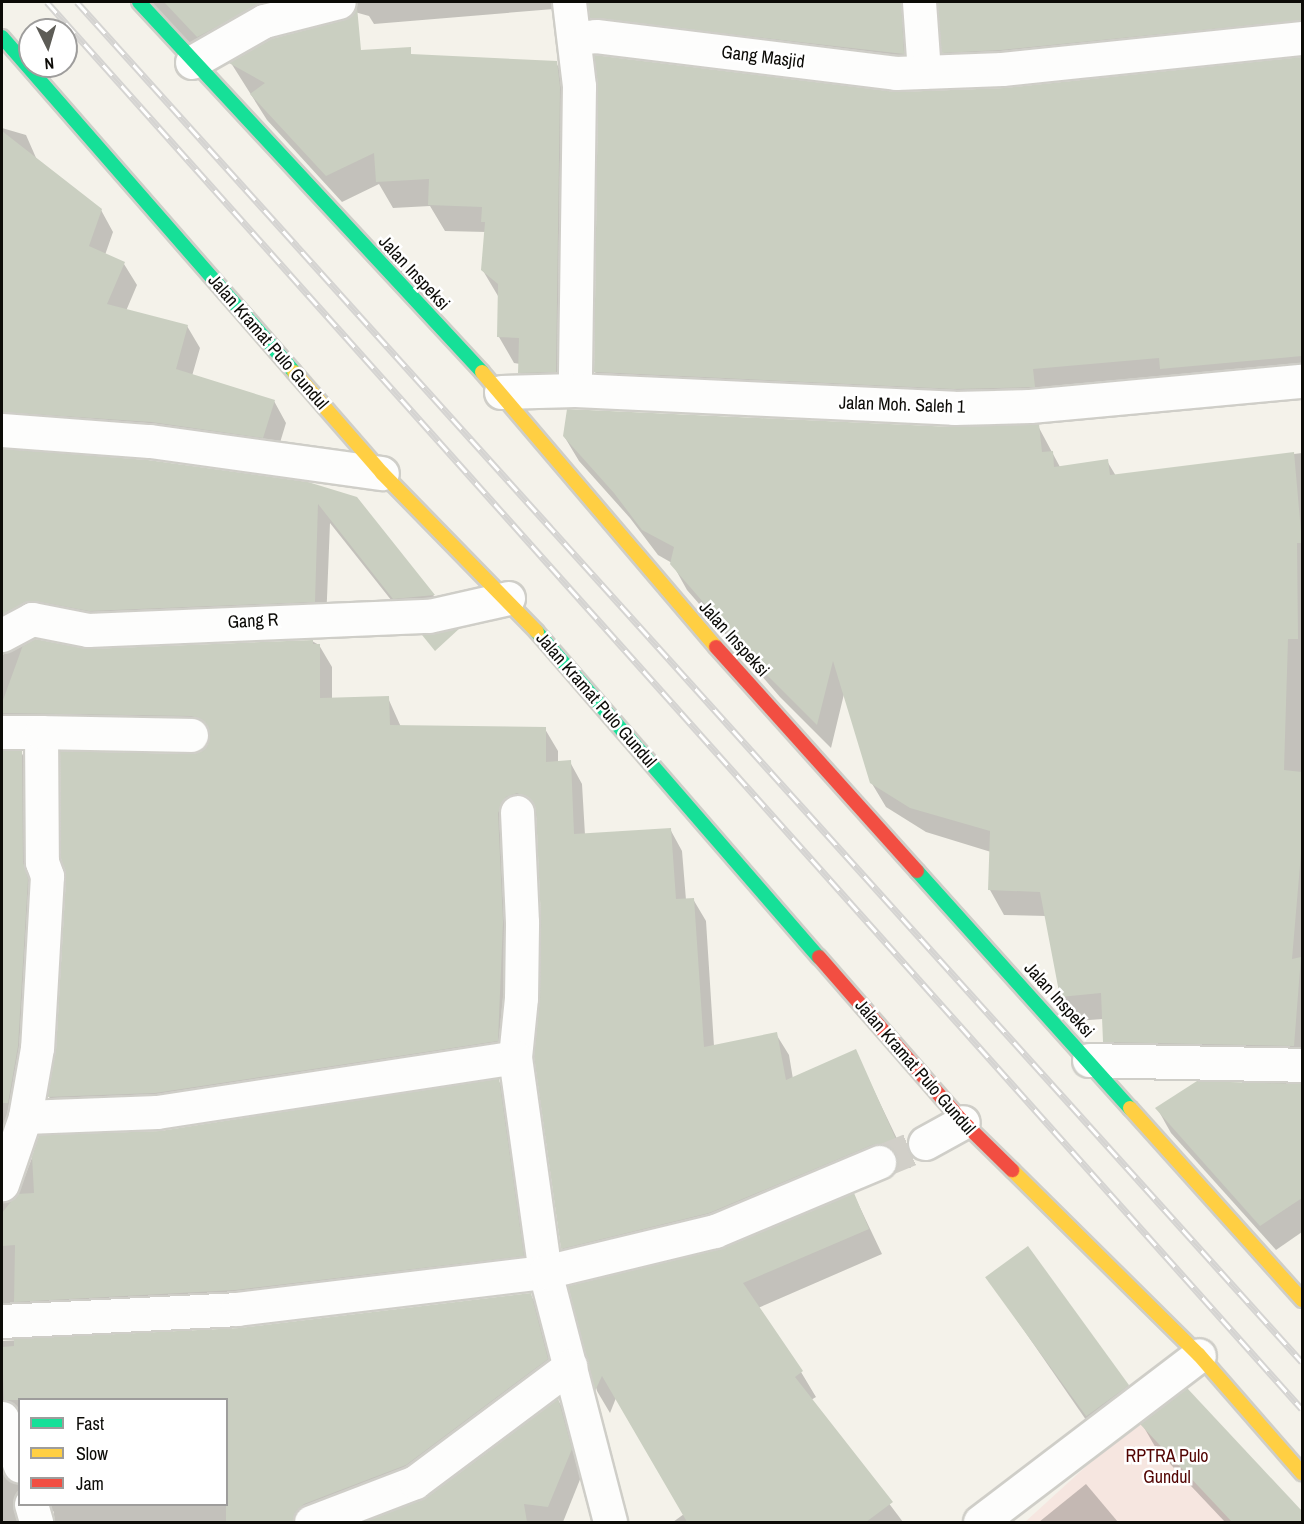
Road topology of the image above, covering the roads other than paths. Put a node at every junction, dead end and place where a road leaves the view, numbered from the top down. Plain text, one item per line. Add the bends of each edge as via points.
1 (139, 2) edge
2 (339, 2) edge
3 (569, 2) edge
4 (919, 2) edge
5 (2, 37) edge
6 (575, 38) junction
7 (1302, 38) edge
8 (192, 62) junction
9 (924, 72) junction
10 (1302, 381) edge
11 (575, 390) junction
12 (501, 392) junction
13 (2, 430) edge
14 (382, 473) junction
15 (508, 598) junction
16 (2, 635) edge
17 (2, 732) edge
18 (41, 732) junction
19 (191, 735) dead end
20 (517, 812) dead end
21 (515, 1057) junction
22 (1089, 1060) junction
23 (1302, 1065) edge
24 (25, 1117) junction
25 (963, 1122) junction
26 (925, 1143) tunnel mouth
27 (879, 1162) tunnel mouth
28 (2, 1184) edge
29 (544, 1272) junction
30 (1302, 1300) edge
31 (2, 1321) edge
32 (1199, 1355) junction
33 (570, 1366) junction
34 (2, 1418) edge
35 (18, 1461) edge
36 (1302, 1473) edge
37 (32, 1506) edge
38 (36, 1522) edge
39 (311, 1522) edge
40 (610, 1522) edge
41 (980, 1522) edge

1 - 8 street, Jalan Inspeksi
2 - 8 street via 264,21
3 - 6 street
4 - 9 street
5 - 14 street, Jalan Kramat Pulo Gundul
6 - 9 street, Gang Masjid via 596,36 896,73
6 - 11 street via 579,86
7 - 9 street, Gang Masjid via 1048,66
8 - 12 street, Jalan Inspeksi
10 - 11 street, Jalan Moh. Saleh 1 via 1030,406 954,408
11 - 12 street, Jalan Moh. Saleh 1
12 - 22 street, Jalan Inspeksi via 696,624
13 - 14 street via 150,441
14 - 15 street, Jalan Kramat Pulo Gundul
15 - 16 street, Gang R via 429,616 88,630 32,619
15 - 25 street, Jalan Kramat Pulo Gundul
17 - 18 street
18 - 19 street
18 - 24 street via 42,862 47,876 44,961 37,1048
20 - 21 street via 522,933
21 - 24 street via 157,1112
21 - 29 street
22 - 23 street
22 - 30 street, Jalan Inspeksi
24 - 28 street
25 - 26 street
25 - 32 street, Jalan Kramat Pulo Gundul
27 - 29 street via 716,1231
29 - 31 street via 237,1309
29 - 33 street
32 - 36 street, Jalan Kramat Pulo Gundul
32 - 41 street
33 - 39 street via 415,1482
33 - 40 street
34 - 35 street
37 - 38 street

